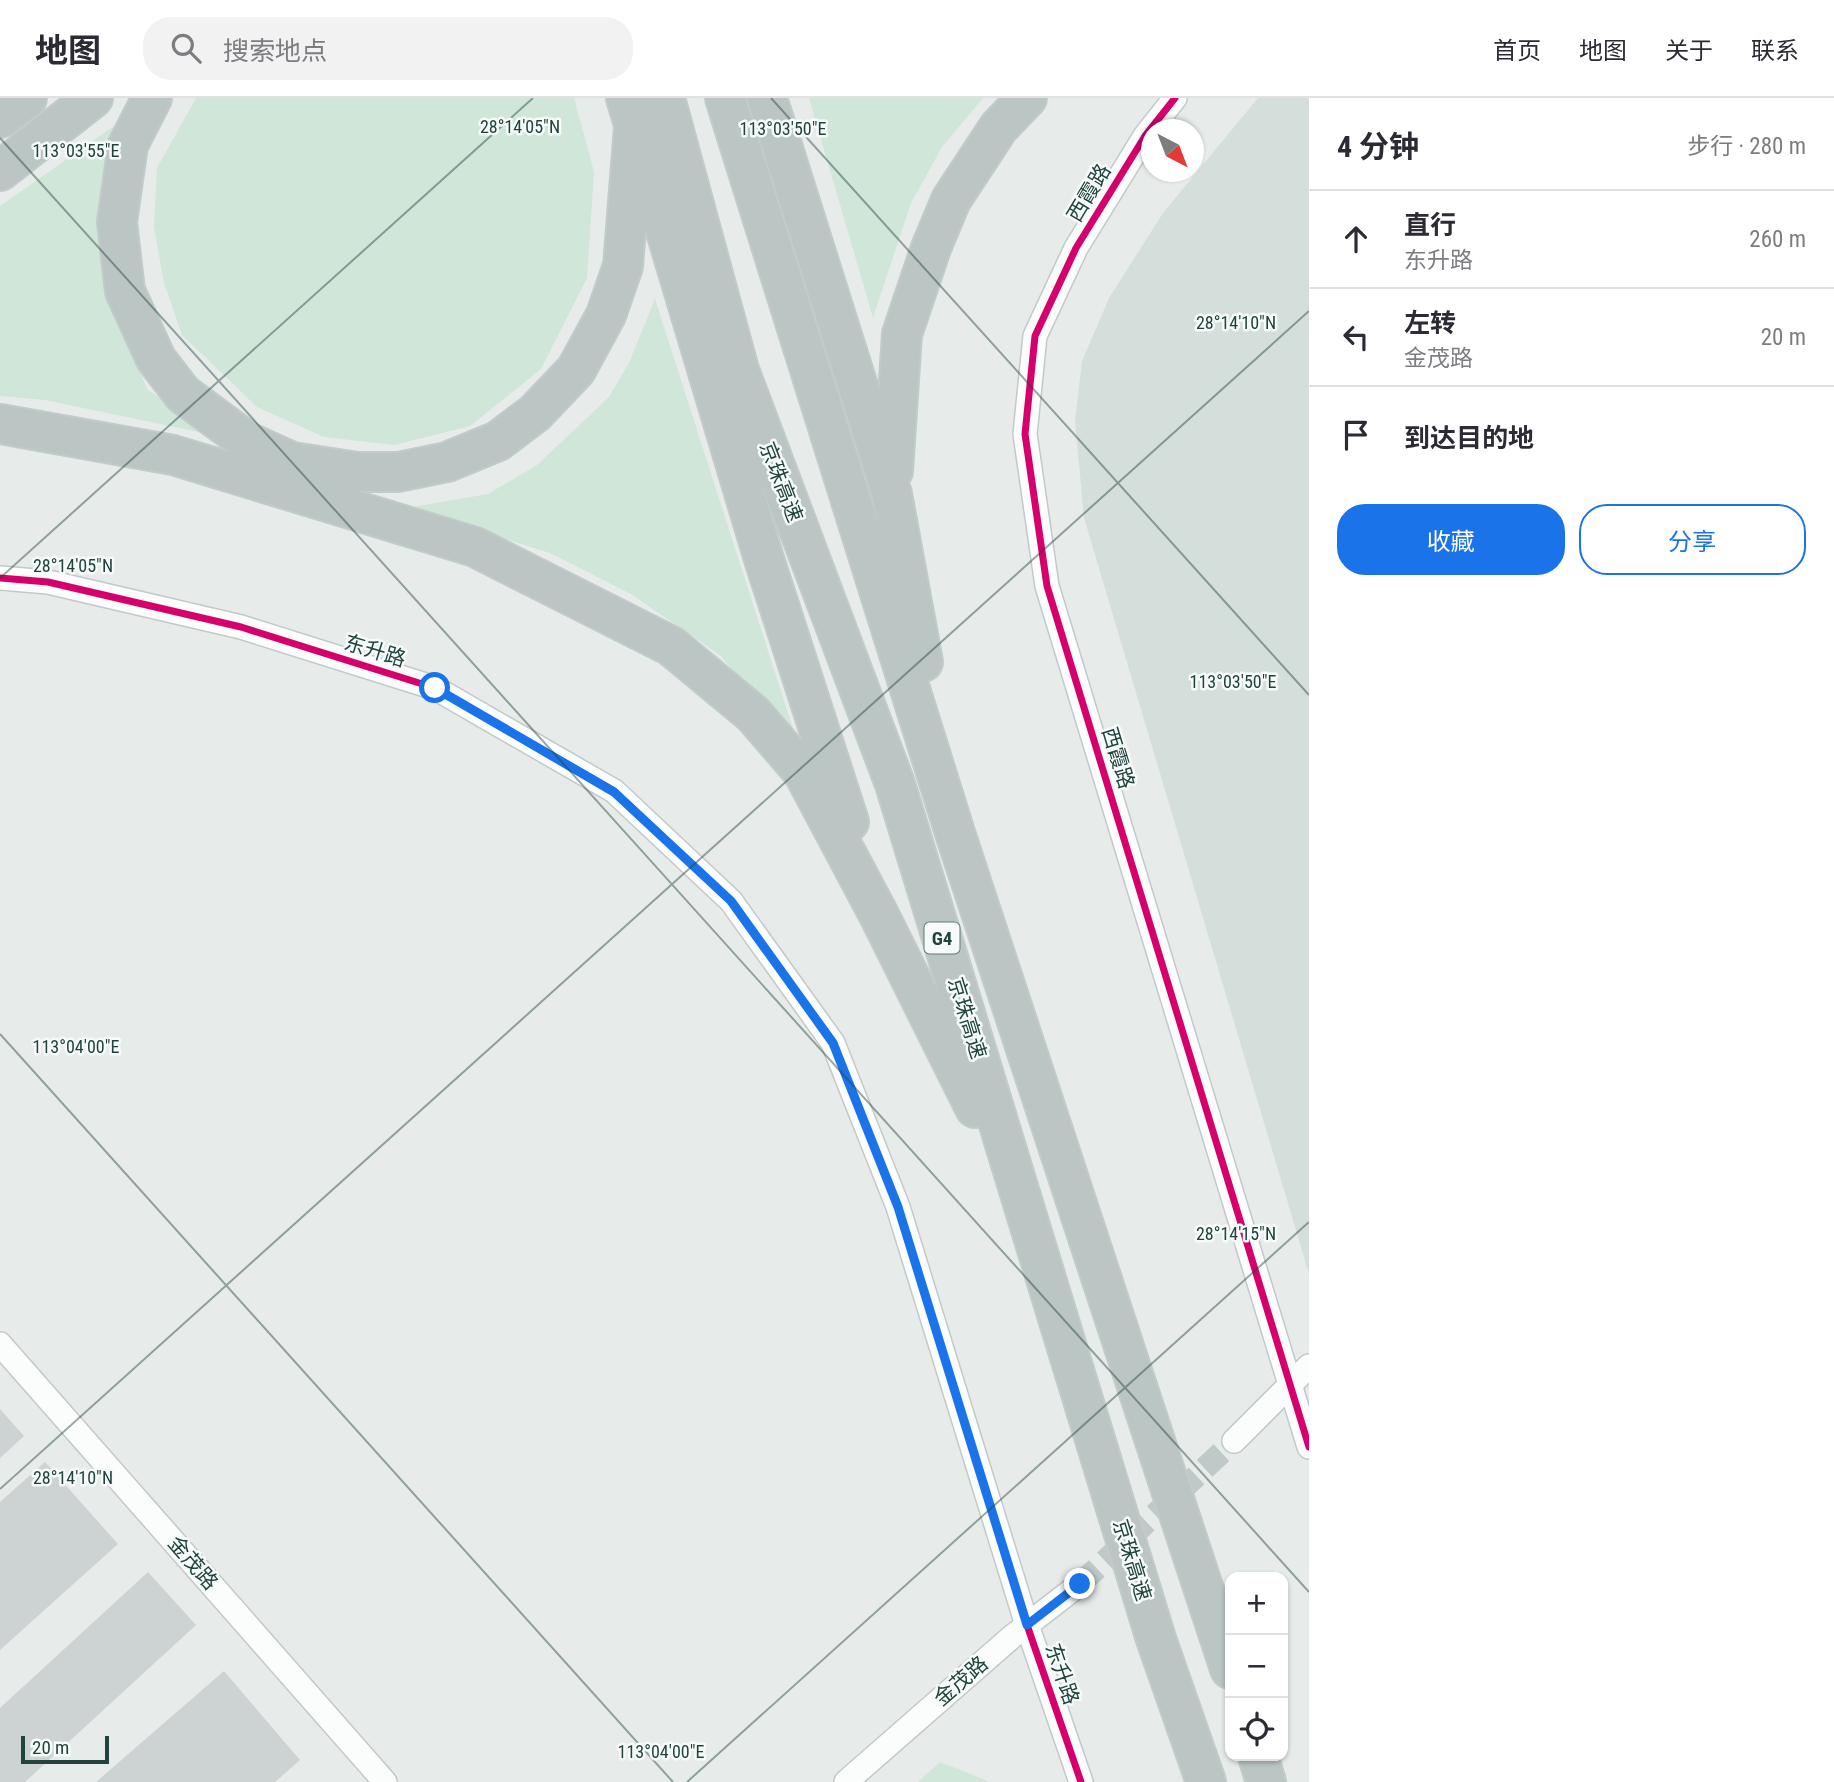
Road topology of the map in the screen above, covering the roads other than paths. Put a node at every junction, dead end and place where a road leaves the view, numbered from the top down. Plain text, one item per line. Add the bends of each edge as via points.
1 (27, 98) edge
2 (93, 98) edge
3 (152, 98) edge
4 (665, 98) edge
5 (725, 98) edge
6 (767, 98) edge
7 (1027, 98) edge
8 (1175, 98) edge
9 (630, 113) edge
10 (0, 118) edge
11 (0, 171) edge
12 (0, 424) edge
13 (891, 494) junction
14 (0, 578) edge
15 (956, 836) junction
16 (880, 917) junction
17 (1025, 1208) junction
18 (0, 1344) edge
19 (1309, 1366) edge
20 (1291, 1385) junction
21 (1234, 1441) tunnel mouth
22 (1309, 1447) edge
23 (1080, 1584) tunnel mouth
24 (1027, 1625) junction
25 (1225, 1654) edge
26 (1260, 1761) edge
27 (385, 1782) edge
28 (846, 1782) edge
29 (1081, 1782) edge
30 (1206, 1782) edge
31 (1266, 1782) edge

1 - 10 highway
2 - 11 highway
3 - 9 highway via 128,145 117,222 125,291 156,359 183,394 248,442 292,462 357,472 398,472 447,462 498,442 536,413 576,370 606,315 622,266
4 - 17 highway, 京珠高速 / G4 via 739,370 895,784
5 - 15 highway, G4
6 - 13 highway
7 - 13 highway via 999,127 951,200 901,334
8 - 20 street, 西霞路 via 1145,136 1076,248 1035,336 1025,434 1047,586
9 - 16 highway via 764,559
12 - 16 highway via 173,455 475,547 671,646 753,714 803,772
13 - 15 highway
14 - 24 street, 东升路 via 48,582 241,627 435,688 614,792 731,901 833,1043 898,1207
15 - 25 highway, G4
16 - 17 highway
17 - 30 highway, 京珠高速 / G4 via 1156,1639
18 - 27 street, 金茂路
19 - 20 street
20 - 21 street
20 - 22 street, 西霞路
23 - 24 street, 金茂路
24 - 28 street, 金茂路
24 - 29 street, 东升路
26 - 31 highway

